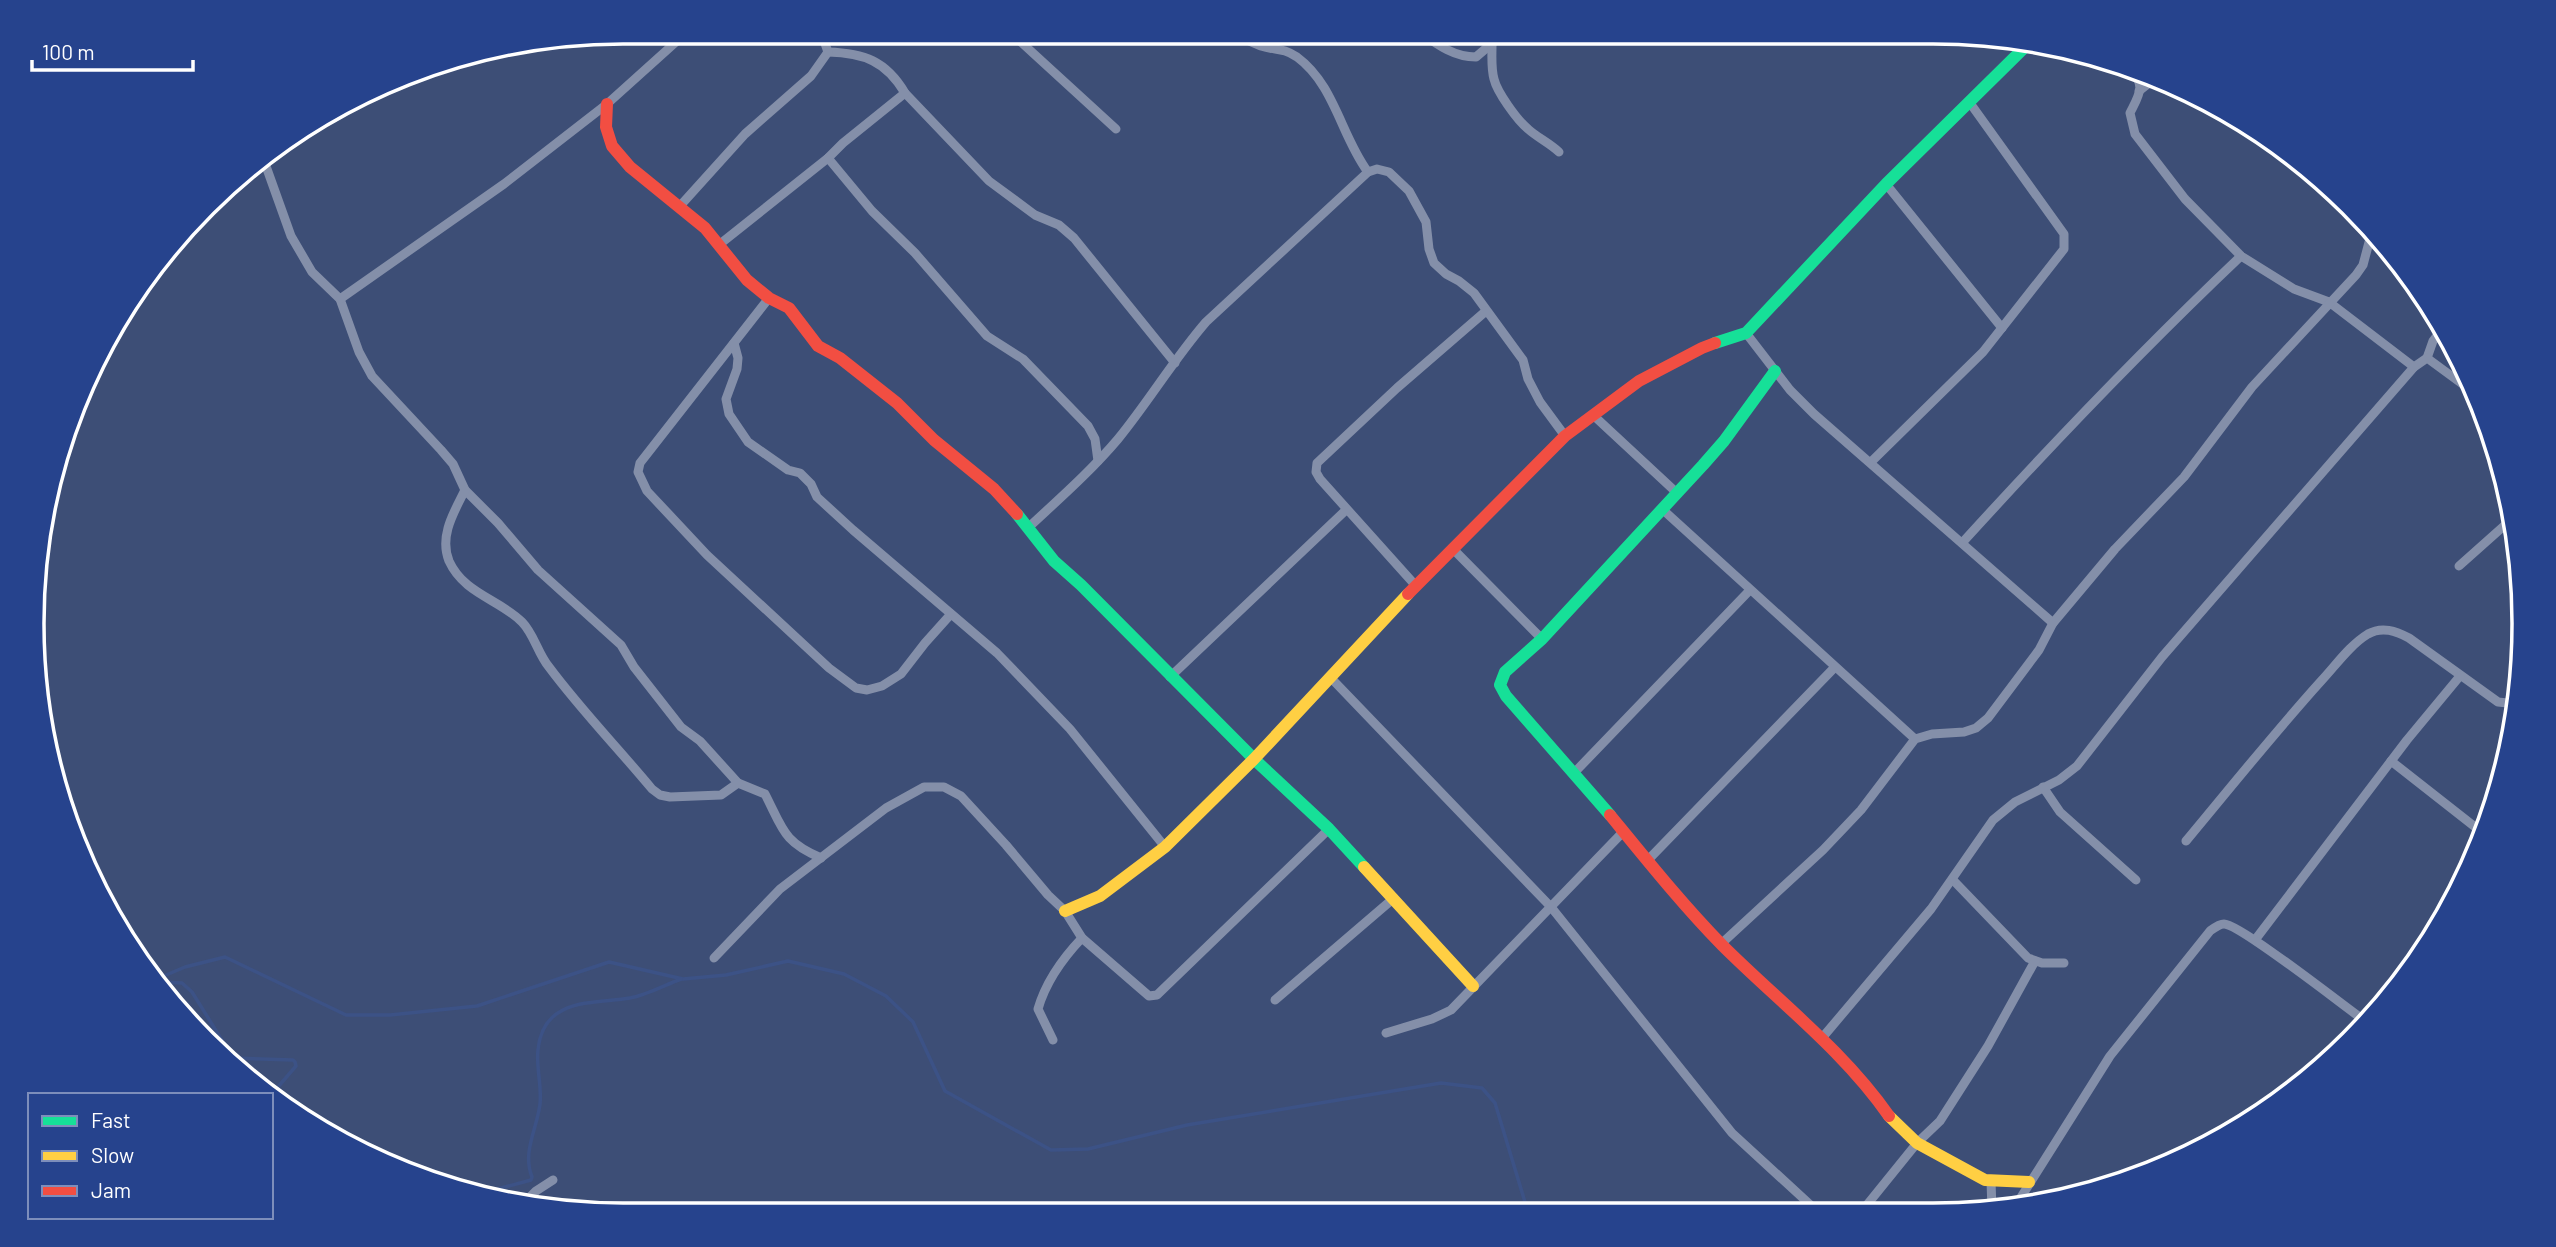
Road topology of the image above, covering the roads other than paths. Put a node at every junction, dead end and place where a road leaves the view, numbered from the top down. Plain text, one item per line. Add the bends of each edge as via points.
1 (674, 44) edge
2 (825, 44) edge
3 (1023, 44) edge
4 (1258, 44) edge
5 (1435, 44) edge
6 (1492, 46) joint
7 (2021, 51) edge
8 (828, 52) junction
9 (2139, 82) edge
10 (2147, 85) edge
11 (2140, 91) junction
12 (905, 93) junction
13 (1970, 103) junction
14 (607, 104) junction
15 (1116, 129) dead end
16 (1559, 152) dead end
17 (828, 158) junction
18 (267, 168) edge
19 (1368, 172) junction
20 (1886, 184) junction
21 (680, 206) junction
22 (2369, 242) edge
23 (720, 244) junction
24 (2241, 256) junction
25 (769, 298) junction
26 (340, 299) junction
27 (2329, 302) junction
28 (1486, 311) junction
29 (2003, 328) junction
30 (1746, 333) junction
31 (2436, 336) edge
32 (734, 344) junction
33 (2427, 358) junction
34 (1175, 363) junction
35 (2414, 367) junction
36 (1775, 371) junction
37 (2458, 381) edge
38 (1593, 415) junction
39 (1565, 436) junction
40 (1098, 461) junction
41 (1871, 462) junction
42 (465, 491) junction
43 (1677, 493) junction
44 (1662, 509) junction
45 (1346, 510) junction
46 (2504, 526) edge
47 (1028, 527) junction
48 (1962, 543) junction
49 (1454, 550) junction
50 (2459, 566) dead end
51 (1416, 586) junction
52 (1750, 590) junction
53 (951, 614) junction
54 (2053, 623) junction
55 (1542, 639) junction
56 (1835, 667) junction
57 (2460, 676) junction
58 (1170, 677) junction
59 (1330, 677) junction
60 (2506, 703) edge
61 (1915, 739) junction
62 (1254, 759) junction
63 (2392, 761) junction
64 (1574, 773) junction
65 (738, 783) junction
66 (2043, 787) junction
67 (2475, 827) edge
68 (1329, 829) junction
69 (1624, 831) junction
70 (2186, 841) dead end
71 (1165, 847) junction
72 (821, 858) junction
73 (1647, 861) junction
74 (1953, 880) junction
75 (2136, 880) dead end
76 (1394, 898) junction
77 (1551, 906) junction
78 (1065, 911) junction
79 (1082, 938) junction
80 (2255, 940) junction
81 (1721, 944) junction
82 (714, 958) dead end
83 (2035, 961) junction
84 (2064, 963) dead end
85 (1473, 986) junction
86 (1275, 1000) dead end
87 (2358, 1016) edge
88 (1386, 1033) dead end
89 (1822, 1038) junction
90 (1053, 1040) dead end
91 (1917, 1143) junction
92 (553, 1180) dead end
93 (1991, 1181) junction
94 (2029, 1182) junction
95 (532, 1195) edge
96 (2021, 1196) edge
97 (1992, 1200) edge
98 (1807, 1203) edge
99 (1868, 1203) edge

1 - 14 street
2 - 8 street
3 - 15 street
4 - 19 street via 1282,49 1299,59 1319,81
5 - 6 street via 1461,57 1476,57
6 - 16 street via 1494,83 1528,129
7 - 13 street
8 - 12 street via 868,58 895,77
8 - 21 street via 811,76 745,134
9 - 11 street
10 - 11 street
11 - 24 street via 2130,113 2135,134 2185,199
12 - 17 street
12 - 34 street via 989,181 1074,238
13 - 20 street
13 - 29 street via 2064,234 2064,249 2058,259
14 - 21 street via 606,127 612,146 630,167
14 - 26 street via 504,184
17 - 23 street
17 - 40 street via 987,336 1023,359 1088,426
18 - 26 street via 291,236 312,272
19 - 28 street via 1389,172 1409,191 1426,222 1434,262 1474,293
19 - 34 street via 1206,322
20 - 29 street
20 - 30 street
21 - 23 street
22 - 27 street via 2362,265
23 - 25 street via 747,280
24 - 27 street via 2294,289
24 - 48 street via 2105,388
25 - 32 street
25 - 47 street via 789,309 818,346 897,403 994,489
26 - 42 street via 372,376 453,464
27 - 35 street
27 - 54 street
28 - 39 street via 1523,360 1540,402
28 - 45 street via 1317,463 1320,479
29 - 41 street
30 - 36 street
30 - 38 street via 1675,361
31 - 33 street
32 - 53 street via 737,369 726,399 729,414 748,442 800,473 817,497
32 - 53 street via 640,463 638,472 647,491 706,555 856,688 882,686 901,674
33 - 35 street
33 - 37 street
34 - 40 street
35 - 66 street via 2162,657 2077,766
36 - 41 street via 1814,414
36 - 43 street via 1724,441
38 - 39 street
38 - 43 street
39 - 49 street
40 - 47 street
41 - 48 street
42 - 65 street via 538,570 621,645 681,727
42 - 65 street via 448,524 449,560 479,595 522,622 559,681 652,789 670,797 720,795
43 - 44 street
44 - 52 street
44 - 55 street
45 - 51 street
45 - 58 street
46 - 50 street
47 - 58 street via 1054,561
48 - 54 street
49 - 51 street
49 - 55 street
51 - 59 street
52 - 56 street
52 - 64 street
53 - 71 street via 997,653 1070,729
54 - 61 street via 2039,650 1988,718 1964,732
55 - 64 street via 1505,672 1500,685
56 - 61 street
56 - 73 street
57 - 60 street
57 - 63 street
57 - 70 street via 2395,631 2368,634 2294,711
58 - 62 street
59 - 62 street
59 - 77 street
61 - 81 street via 1832,841
62 - 68 street
62 - 71 street
63 - 67 street
63 - 80 street
64 - 69 street
65 - 72 street via 765,794 787,839
66 - 74 street via 1993,820
66 - 75 street via 2060,812
68 - 76 street
68 - 79 street via 1157,995 1149,996 1137,988
69 - 73 street
69 - 77 street
71 - 78 street via 1100,896
72 - 78 street via 886,808 924,787 944,786 961,796
72 - 82 street via 780,889
73 - 81 street
74 - 83 street
74 - 89 street
76 - 85 street
76 - 86 street
77 - 85 street
77 - 98 street via 1732,1133
78 - 79 street
79 - 90 street via 1043,991 1038,1009
80 - 87 street
80 - 94 street via 2225,924 2210,931 2110,1056
81 - 89 street
83 - 84 street
83 - 91 street via 1963,1087 1940,1121
85 - 88 street via 1451,1010
89 - 91 street via 1895,1124
91 - 93 street
91 - 99 street
92 - 95 street
93 - 94 street
93 - 97 street
94 - 96 street

